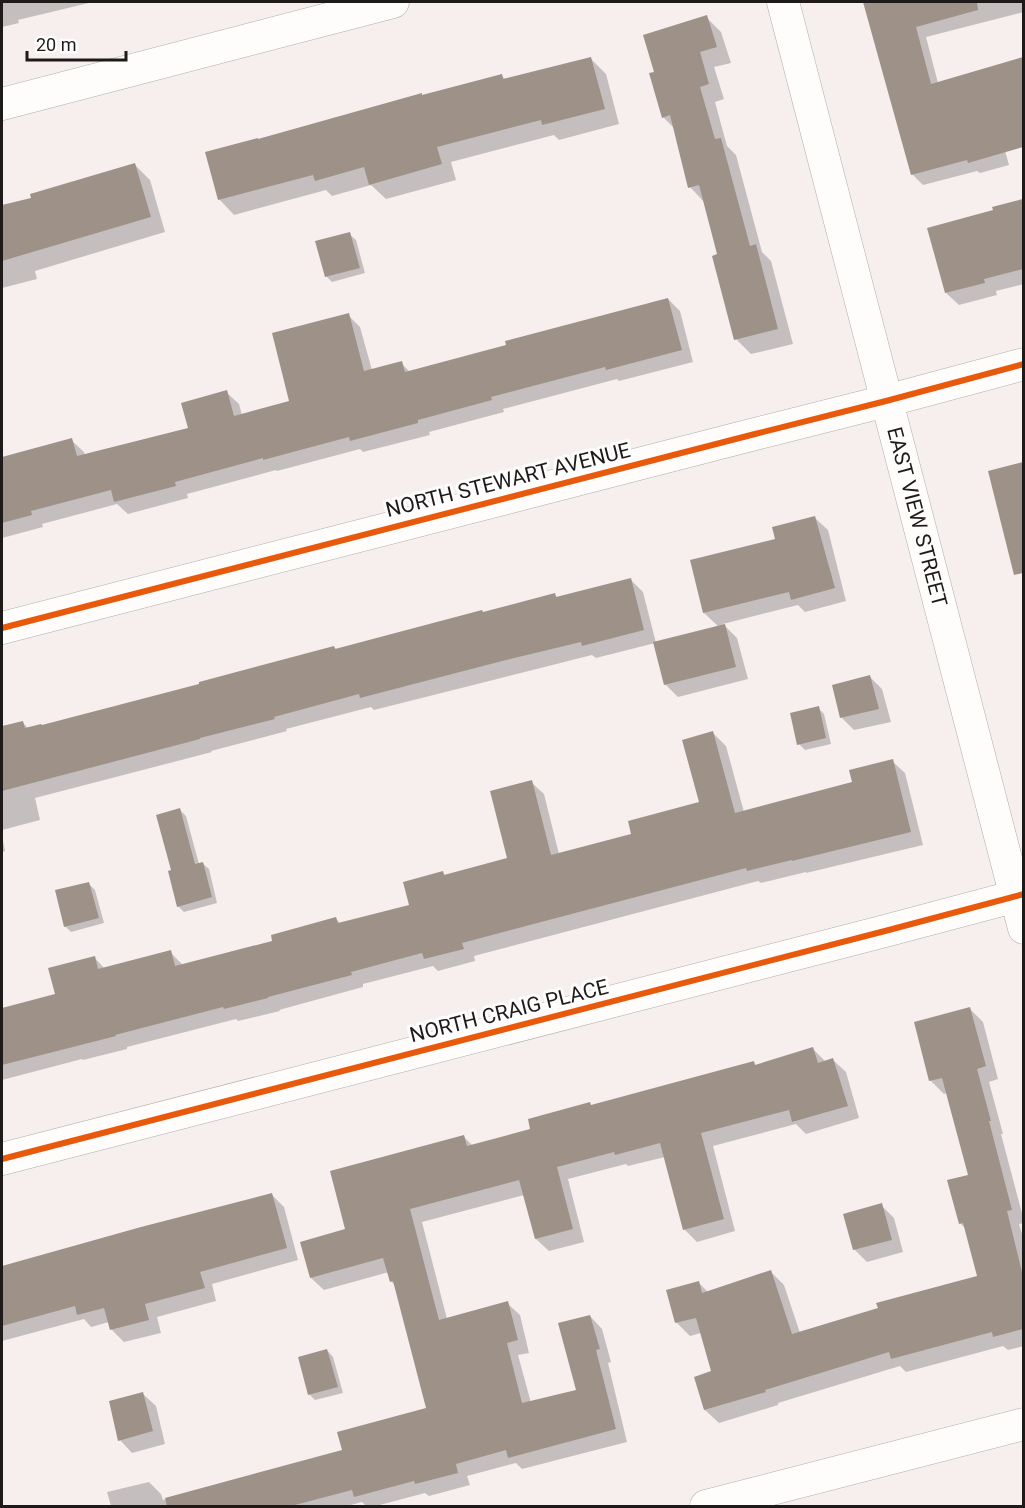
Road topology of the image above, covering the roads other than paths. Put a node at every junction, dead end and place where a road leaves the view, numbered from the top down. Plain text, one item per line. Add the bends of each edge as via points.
1 (393, 2) edge
2 (783, 2) edge
3 (2, 104) edge
4 (1023, 364) edge
5 (886, 401) junction
6 (2, 628) edge
7 (1019, 895) edge
8 (1023, 928) edge
9 (2, 1159) edge
10 (1023, 1424) edge
11 (706, 1506) edge

1 - 3 street
2 - 5 street, EAST VIEW STREET
4 - 5 street, NORTH STEWART AVENUE
5 - 6 street, NORTH STEWART AVENUE
5 - 7 street, EAST VIEW STREET
7 - 8 street, EAST VIEW STREET
7 - 9 street, NORTH CRAIG PLACE
10 - 11 street

